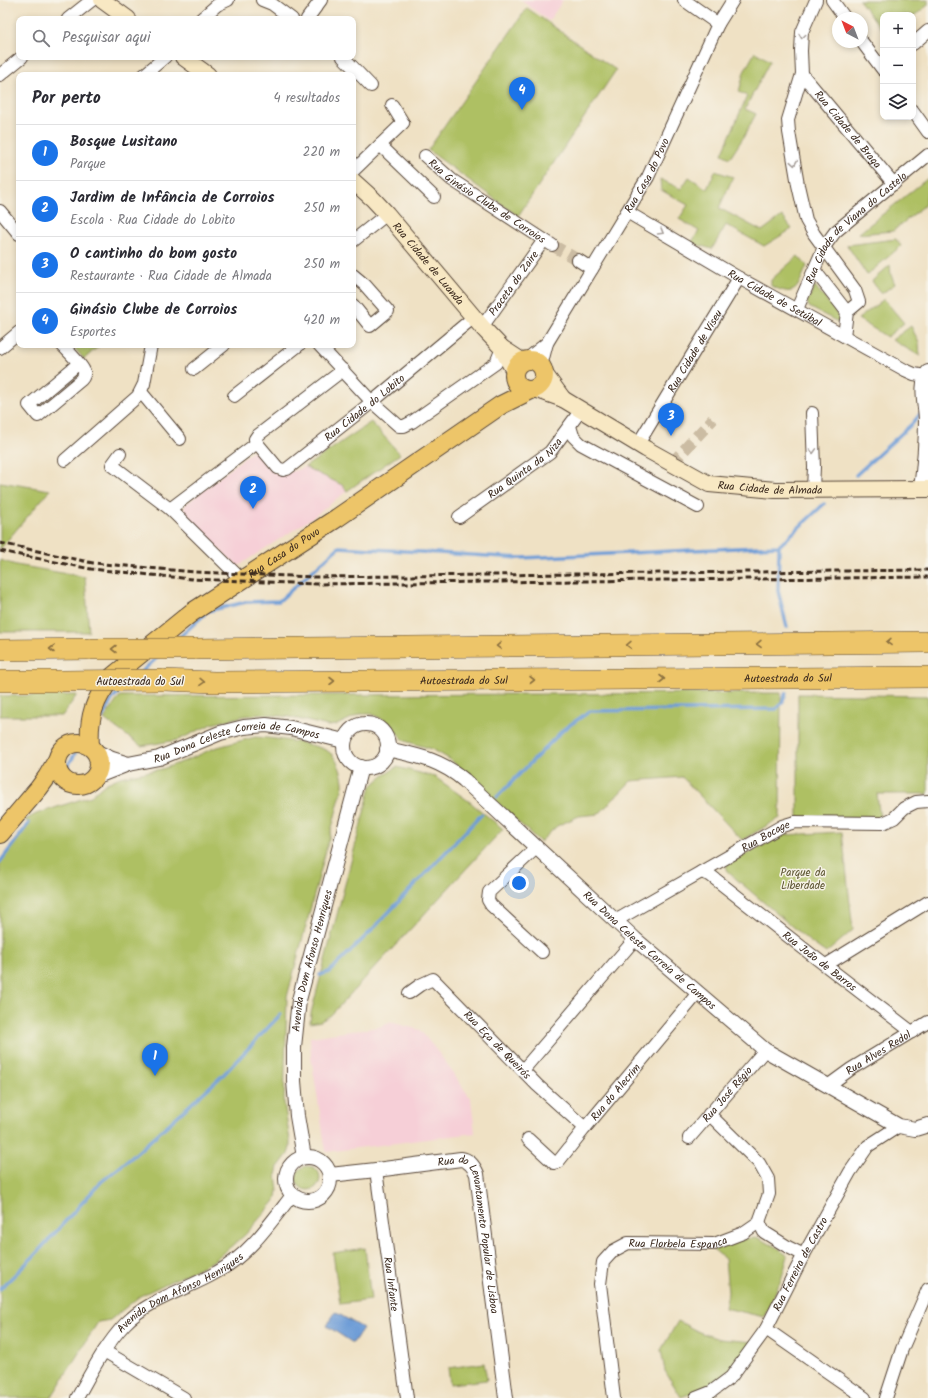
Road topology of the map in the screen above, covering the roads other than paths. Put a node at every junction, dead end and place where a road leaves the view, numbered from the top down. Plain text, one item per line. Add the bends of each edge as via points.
1 (92, 0) edge
2 (102, 0) edge
3 (228, 0) edge
4 (262, 0) edge
5 (321, 0) edge
6 (684, 0) edge
7 (733, 0) edge
8 (816, 0) edge
9 (832, 0) edge
10 (841, 12) edge
11 (72, 16) edge
12 (124, 16) edge
13 (204, 16) edge
14 (288, 16) edge
15 (309, 16) edge
16 (718, 24) junction
17 (928, 32) edge
18 (916, 42) edge
19 (867, 48) edge
20 (18, 60) edge
21 (162, 60) edge
22 (187, 60) edge
23 (346, 60) edge
24 (880, 65) edge
25 (148, 72) edge
26 (204, 72) edge
27 (802, 74) junction
28 (0, 75) edge
29 (371, 86) dead end
30 (392, 104) dead end
31 (916, 115) edge
32 (928, 132) edge
33 (380, 145) junction
34 (928, 155) edge
35 (425, 156) dead end
36 (356, 168) edge
37 (356, 184) edge
38 (894, 184) junction
39 (434, 197) dead end
40 (0, 211) edge
41 (627, 212) junction
42 (387, 214) junction
43 (16, 230) edge
44 (356, 239) edge
45 (548, 242) joint
46 (824, 247) junction
47 (578, 260) tunnel mouth
48 (592, 269) junction
49 (814, 271) junction
50 (356, 277) edge
51 (739, 278) junction
52 (356, 309) edge
53 (797, 309) junction
54 (847, 312) junction
55 (478, 322) junction
56 (16, 335) edge
57 (844, 336) junction
58 (547, 344) junction
59 (0, 348) edge
60 (65, 348) edge
61 (150, 348) edge
62 (220, 348) edge
63 (295, 348) edge
64 (322, 348) edge
65 (502, 348) junction
66 (78, 364) junction
67 (194, 369) dead end
68 (343, 370) junction
69 (528, 374) junction
70 (926, 379) edge
71 (141, 392) junction
72 (234, 396) dead end
73 (372, 402) junction
74 (581, 410) junction
75 (812, 413) dead end
76 (570, 426) junction
77 (180, 439) dead end
78 (256, 443) junction
79 (638, 444) junction
80 (120, 454) dead end
81 (64, 460) dead end
82 (813, 489) junction
83 (924, 489) edge
84 (698, 507) dead end
85 (170, 509) junction
86 (458, 517) dead end
87 (242, 580) junction
88 (928, 642) edge
89 (0, 650) edge
90 (928, 677) edge
91 (0, 681) edge
92 (90, 720) junction
93 (344, 741) junction
94 (92, 749) junction
95 (388, 749) junction
96 (61, 753) junction
97 (128, 764) junction
98 (361, 768) junction
99 (95, 777) junction
100 (74, 785) junction
101 (928, 801) edge
102 (22, 807) junction
103 (0, 834) edge
104 (536, 848) junction
105 (725, 858) junction
106 (701, 872) junction
107 (728, 889) junction
108 (928, 902) edge
109 (615, 921) junction
110 (635, 939) junction
111 (542, 952) dead end
112 (826, 965) junction
113 (409, 993) dead end
114 (698, 993) junction
115 (928, 1022) edge
116 (912, 1032) junction
117 (765, 1050) junction
118 (522, 1070) junction
119 (829, 1085) junction
120 (709, 1114) junction
121 (928, 1125) edge
122 (899, 1126) junction
123 (584, 1128) junction
124 (689, 1138) dead end
125 (528, 1139) dead end
126 (304, 1157) junction
127 (376, 1170) junction
128 (330, 1174) junction
129 (293, 1194) junction
130 (759, 1222) junction
131 (804, 1255) junction
132 (928, 1289) edge
133 (766, 1329) junction
134 (104, 1351) junction
135 (77, 1398) edge
136 (184, 1398) edge
137 (407, 1398) edge
138 (506, 1398) edge
139 (614, 1398) edge
140 (696, 1398) edge
141 (865, 1398) edge
142 (886, 1398) edge

1 - 11 street
2 - 12 main road
3 - 13 street via 217,5
4 - 14 street
5 - 15 street
6 - 16 street
7 - 16 street, Rua Casa do Povo
8 -> 27 street via 802,32
9 - 10 street
16 - 41 street, Rua Casa do Povo via 648,177
17 - 18 street
19 - 24 street
20 - 28 street
21 - 25 street
22 - 26 main road
23 - 29 street
27 - 38 street, Rua Cidade de Braga
27 -> 46 street via 788,120 789,132 804,213 814,234
30 - 33 street via 403,123
31 - 32 street
33 - 36 street
33 - 39 street
34 - 38 street, Rua Cidade de Viana do Castelo
35 - 45 street, Rua Ginásio Clube de Corroios via 452,180
37 - 42 main road, Rua Cidade de Luanda
38 - 46 street, Rua Cidade de Viana do Castelo via 835,232
40 - 43 street
41 - 48 street, Rua Casa do Povo
41 -> 51 street, Rua Cidade de Setúbal
42 - 44 street
42 - 55 main road, Rua Cidade de Luanda
45 - 55 street, Praceta do Zaire
46 - 49 street, Rua Cidade de Viana do Castelo
46 - 54 street via 855,290 859,302
47 - 48 street
48 - 58 street, Rua Casa do Povo
49 - 53 street, Rua Cidade de Viana do Castelo
49 - 54 street
50 - 52 street via 388,311 370,326
51 - 53 street, Rua Cidade de Setúbal
51 - 79 street, Rua Cidade de Viseu
53 - 57 street, Rua Cidade de Setúbal
54 - 57 street
55 - 65 main road, Rua Cidade de Luanda
55 - 73 street, Rua Cidade do Lobito
56 - 59 street
57 - 70 street, Rua Cidade de Setúbal
58 - 69 street, Rua Casa do Povo
58 - 69 street, Rua Casa do Povo
60 - 66 street
61 - 71 street
62 - 67 street
63 - 72 street
64 - 68 street
65 - 69 main road, Rua Cidade de Luanda
65 - 73 street via 496,363 404,426 398,426
66 - 66 street via 29,405 38,416 82,379 84,371
68 - 73 street
68 - 78 street via 257,436
69 - 74 main road, Rua Cidade de Almada
69 - 87 main road, Rua Casa do Povo via 501,405
70 - 83 street
71 - 77 street
71 - 81 street
73 - 78 street, Rua Cidade do Lobito via 287,469 281,470 277,467
74 - 76 street, Rua Quinta da Niza
74 - 79 main road, Rua Cidade de Almada
75 -> 82 street
76 - 84 street via 573,436 581,444
76 - 86 street, Rua Quinta da Niza via 550,452
78 - 85 street
79 - 82 main road, Rua Cidade de Almada via 709,484 754,489
80 - 85 street via 112,465
82 - 83 main road, Rua Cidade de Almada
85 - 87 street
87 - 92 main road, Rua Casa do Povo via 191,613 112,677 102,689
88 -> 89 highway, bridge
91 -> 90 highway, Autoestrada do Sul, bridge
92 - 94 main road, Rua Casa do Povo
92 - 96 main road, Rua Casa do Povo
93 - 95 street via 347,734 359,725 374,725 385,735
93 - 97 street, Rua Dona Celeste Correia de Campos via 266,725 244,727 220,733 159,758
93 - 98 street via 345,755 354,765
94 - 96 main road via 78,742
94 - 97 street, Rua Dona Celeste Correia de Campos
94 - 99 main road via 98,757 99,764
95 - 98 street via 381,762 375,766
95 - 104 street, Rua Dona Celeste Correia de Campos via 430,759 450,768
96 - 100 main road via 58,773 62,779
96 - 102 main road, Rua Casa do Povo via 39,788
97 - 99 street, Rua Dona Celeste Correia de Campos
98 - 126 street, Avenida Dom Afonso Henriques via 299,1000 294,1047 294,1081
99 - 100 main road via 82,785
100 - 102 main road, Rua Casa do Povo via 51,792
101 - 105 street, Rua Bocage via 910,804 894,818 883,822 795,822 782,826
102 - 103 main road, Rua Casa do Povo
104 - 109 street, Rua Dona Celeste Correia de Campos
104 - 111 street via 490,892 488,900
105 - 106 street, Rua Bocage
105 - 107 street, Rua João de Barros via 720,867 720,874
106 - 107 street, Rua João de Barros via 710,875
106 - 109 street, Rua Bocage
107 - 112 street, Rua João de Barros
108 - 112 street
109 - 110 street, Rua Dona Celeste Correia de Campos
110 - 114 street, Rua Dona Celeste Correia de Campos
110 - 118 street
112 - 116 street, Rua João de Barros
113 - 118 street, Rua Eça de Queirós via 433,979
114 - 117 street, Rua Dona Celeste Correia de Campos
114 - 123 street, Rua do Alecrim
115 - 116 street, Rua Alves Redol
116 - 119 street, Rua Alves Redol
117 - 119 street, Rua Dona Celeste Correia de Campos
117 - 120 street, Rua José Régio
118 - 123 street, Rua Eça de Queirós
119 - 122 street, Rua Dona Celeste Correia de Campos
120 - 124 street, Rua José Régio
120 - 130 street via 759,1163 768,1179 769,1194
121 - 122 street, Rua Dona Celeste Correia de Campos via 915,1129
122 - 131 street, Rua Ferreira de Castro via 868,1146 850,1172
123 - 125 street, Rua do Alecrim via 558,1162 554,1163
126 - 128 street via 318,1159 328,1168
126 - 129 street via 289,1169 287,1182
127 - 128 street, Rua do Levantamento Popular de Lisboa
127 - 137 street, Rua Infante
127 - 138 street, Rua do Levantamento Popular de Lisboa via 461,1159 469,1162 475,1169
128 - 129 street via 326,1192 316,1199 304,1200
129 - 134 street, Avenida Dom Afonso Henriques via 252,1244 236,1259 218,1272 139,1312 125,1324
130 - 131 street via 764,1232
130 - 139 street, Rua Florbela Espanca via 743,1233 714,1244 628,1243 613,1251 603,1262 600,1284
131 - 133 street, Rua Ferreira de Castro
132 - 142 street via 902,1349
133 - 140 street, Rua Ferreira de Castro via 731,1377 711,1392
133 - 141 street
134 - 135 street, Avenida Dom Afonso Henriques
134 - 136 street

